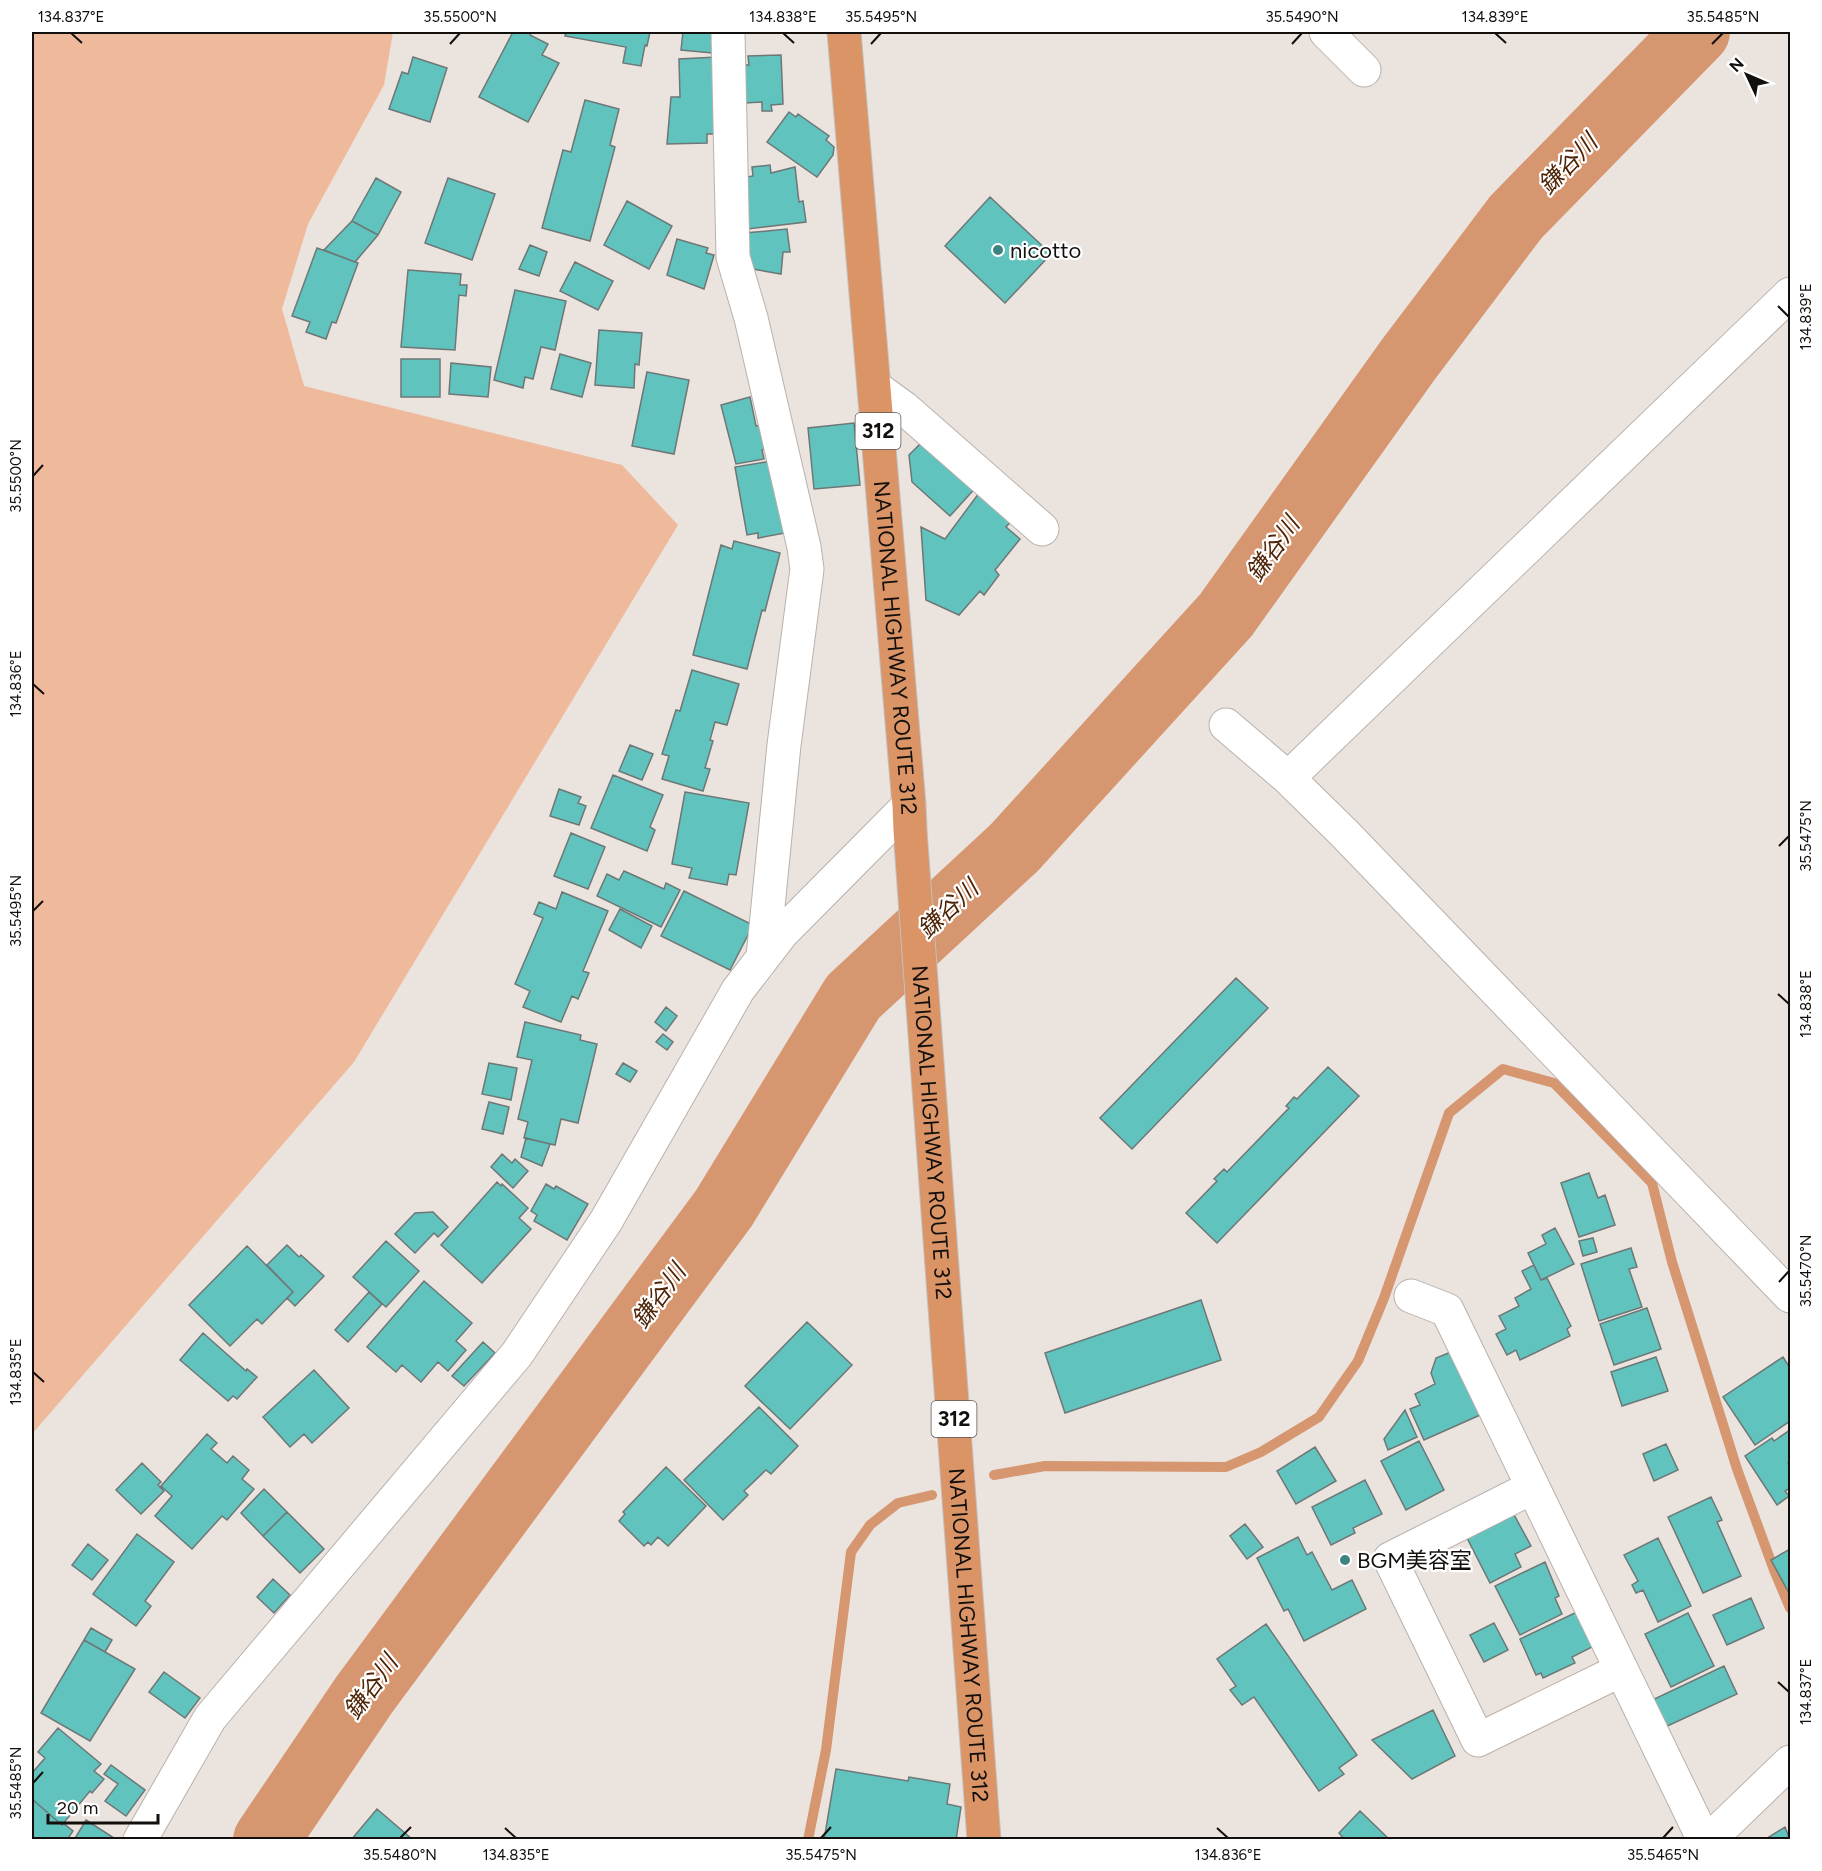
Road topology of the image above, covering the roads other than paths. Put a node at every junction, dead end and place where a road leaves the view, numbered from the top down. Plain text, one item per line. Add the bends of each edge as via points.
1 (728, 32) edge
2 (844, 32) edge
3 (1326, 32) edge
4 (1364, 70) dead end
5 (1791, 294) edge
6 (875, 387) junction
7 (1042, 529) dead end
8 (1226, 725) dead end
9 (1288, 778) junction
10 (910, 818) junction
11 (764, 957) junction
12 (1411, 1296) dead end
13 (1791, 1296) edge
14 (1533, 1487) junction
15 (1621, 1670) junction
16 (1791, 1762) edge
17 (140, 1839) edge
18 (984, 1839) edge
19 (1704, 1839) edge
20 (1709, 1839) edge

1 - 11 street via 733,257 751,318 807,569 783,745
2 - 6 highway, NATIONAL HIGHWAY ROUTE 312 / 312
3 - 4 street
5 - 9 street
6 - 7 street
6 - 10 highway, NATIONAL HIGHWAY ROUTE 312 / 312
8 - 9 street
9 - 13 street
10 - 11 street via 782,933
10 - 18 highway, NATIONAL HIGHWAY ROUTE 312 / 312
11 - 17 street via 738,990 606,1221 517,1354 210,1718
12 - 14 street via 1447,1310
14 - 15 street
14 - 15 street via 1390,1559 1478,1740
15 - 19 street
16 - 20 street

